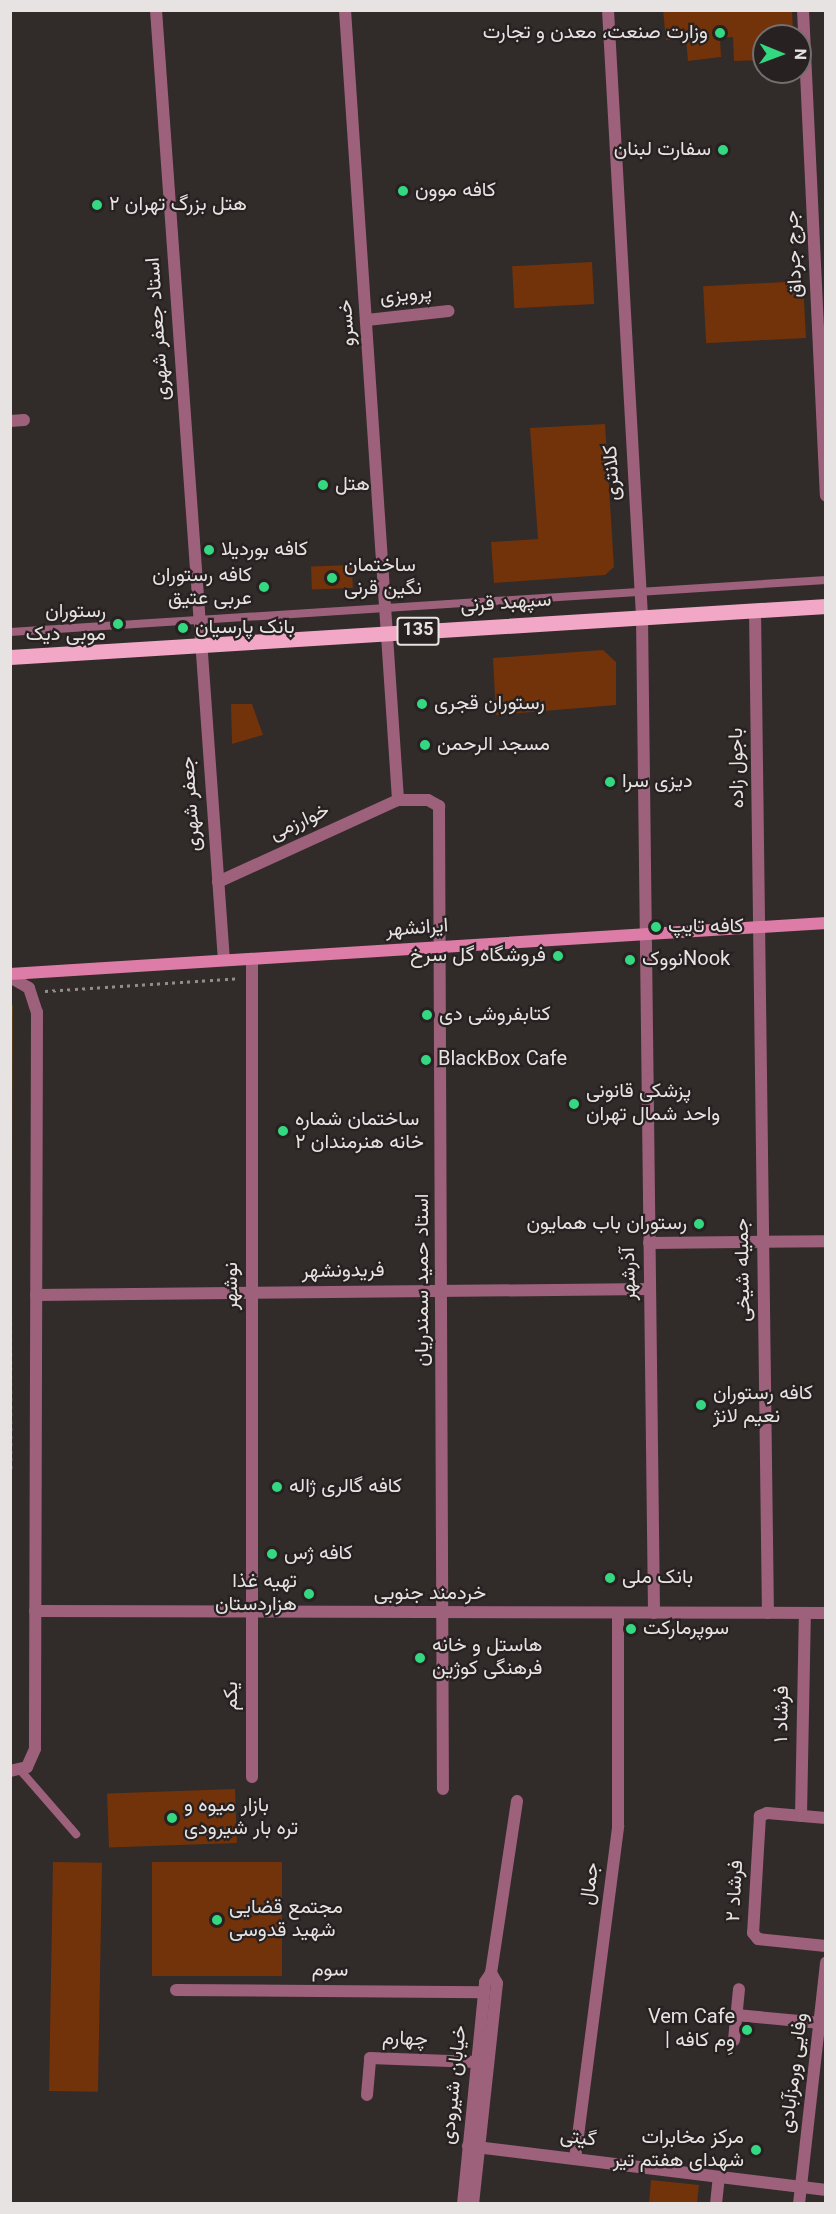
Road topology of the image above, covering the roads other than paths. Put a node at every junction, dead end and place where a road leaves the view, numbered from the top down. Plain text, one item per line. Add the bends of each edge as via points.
1 (156, 10) edge
2 (345, 10) edge
3 (608, 10) edge
4 (803, 10) edge
5 (449, 311) dead end
6 (367, 320) junction
7 (24, 420) dead end
8 (10, 421) edge
9 (825, 495) edge
10 (825, 580) edge
11 (639, 591) junction
12 (825, 606) edge
13 (388, 608) junction
14 (755, 610) junction
15 (642, 616) junction
16 (198, 620) junction
17 (10, 632) edge
18 (390, 633) junction
19 (200, 645) junction
20 (10, 657) edge
21 (398, 800) junction
22 (218, 882) junction
23 (825, 923) edge
24 (759, 927) junction
25 (646, 934) junction
26 (441, 947) junction
27 (252, 959) junction
28 (224, 960) junction
29 (10, 975) edge
30 (825, 1240) edge
31 (764, 1241) junction
32 (650, 1243) junction
33 (650, 1289) junction
34 (442, 1291) junction
35 (252, 1293) junction
36 (36, 1295) junction
37 (35, 1611) junction
38 (618, 1613) junction
39 (654, 1613) junction
40 (768, 1613) junction
41 (805, 1613) junction
42 (825, 1613) edge
43 (252, 1614) junction
44 (443, 1614) junction
45 (16, 1771) edge
46 (252, 1778) dead end
47 (443, 1789) dead end
48 (517, 1801) dead end
49 (801, 1816) junction
50 (825, 1818) edge
51 (76, 1834) dead end
52 (825, 1946) edge
53 (825, 1963) edge
54 (491, 1973) junction
55 (739, 1989) dead end
56 (176, 1990) dead end
57 (484, 1992) junction
58 (736, 2015) junction
59 (821, 2023) junction
60 (734, 2040) dead end
61 (476, 2062) junction
62 (367, 2095) dead end
63 (474, 2147) junction
64 (575, 2159) junction
65 (719, 2176) junction
66 (801, 2187) junction
67 (825, 2190) edge
68 (463, 2204) edge
69 (473, 2204) edge
70 (716, 2204) edge
71 (799, 2204) edge

1 - 16 street, استاد جعفر شهری
2 - 6 street, خسرو
3 - 11 street, کلانتری
4 - 9 street, جرج جرداق
5 - 6 street, پرویزی
6 - 13 street, خسرو
7 - 8 street
10 - 11 lane
11 - 13 lane
11 - 15 street, کلانتری
12 - 14 main road, سپهبد قرنی / 135
13 - 16 lane
13 - 18 street, خسرو
14 - 15 main road, سپهبد قرنی / 135
14 - 24 street, باجول زاده
15 - 18 main road, سپهبد قرنی / 135
15 - 25 street, کلانتری
16 - 17 lane
16 - 19 street, استاد جعفر شهری
18 - 19 main road, سپهبد قرنی / 135
18 - 21 street, خسرو
19 - 20 main road, سپهبد قرنی / 135
19 - 22 street, جعفر شهری
21 - 22 street, خوارزمی
21 - 26 street, استاد حمید سمندریان via 428,800 439,806
22 - 28 street, جعفر شهری
23 - 24 main road, ایرانشهر
24 - 25 main road, ایرانشهر
24 - 31 street, جمیله شیخی
25 - 26 main road, ایرانشهر
25 - 32 street, آذرشهر
26 - 27 main road, ایرانشهر
26 - 34 street, استاد حمید سمندریان
27 - 28 main road, ایرانشهر
27 - 35 street, نوشهر
28 - 29 main road, ایرانشهر
29 - 36 street via 31,992 37,1012
30 - 31 street
31 - 32 street
31 - 40 street, جمیله شیخی
32 - 33 street, آذرشهر
33 - 34 street, فریدونشهر
33 - 39 street, آذرشهر
34 - 35 street, فریدونشهر
34 - 44 street, استاد حمید سمندریان
35 - 36 street, فریدونشهر
35 - 43 street, نوشهر
36 - 37 street
37 - 43 street, خردمند جنوبی
37 - 45 street via 35,1749 30,1764
38 - 39 street, خردمند جنوبی
38 - 44 street, خردمند جنوبی
38 - 64 street, جمال via 618,1826
39 - 40 street, خردمند جنوبی
40 - 41 street, خردمند جنوبی
41 - 42 street, خردمند جنوبی
41 - 49 street, فرشاد ۱
43 - 44 street, خردمند جنوبی
43 - 46 street, یکم
44 - 47 street, استاد حمید سمندریان
45 - 51 lane
48 - 54 street, خیابان شیرودی
49 - 50 street
49 - 52 street, فرشاد ۲ via 760,1816 753,1933 758,1939
53 - 59 street, وفایی ورمزآبادی
54 - 57 street, خیابان شیرودی
54 - 63 street, خیابان شیرودی via 497,1983
55 - 58 street
56 - 57 street, سوم
57 - 61 street, خیابان شیرودی
58 - 59 street
58 - 60 street
59 - 66 street, وفایی ورمزآبادی
61 - 62 street, چهارم via 370,2058
61 - 63 street, خیابان شیرودی
63 - 64 street, گیتی
63 - 68 street, خیابان شیرودی
63 - 69 street, خیابان شیرودی
64 - 65 street, گیتی
65 - 66 street, گیتی
65 - 70 street
66 - 67 street, گیتی
66 - 71 street, وفایی ورمزآبادی

